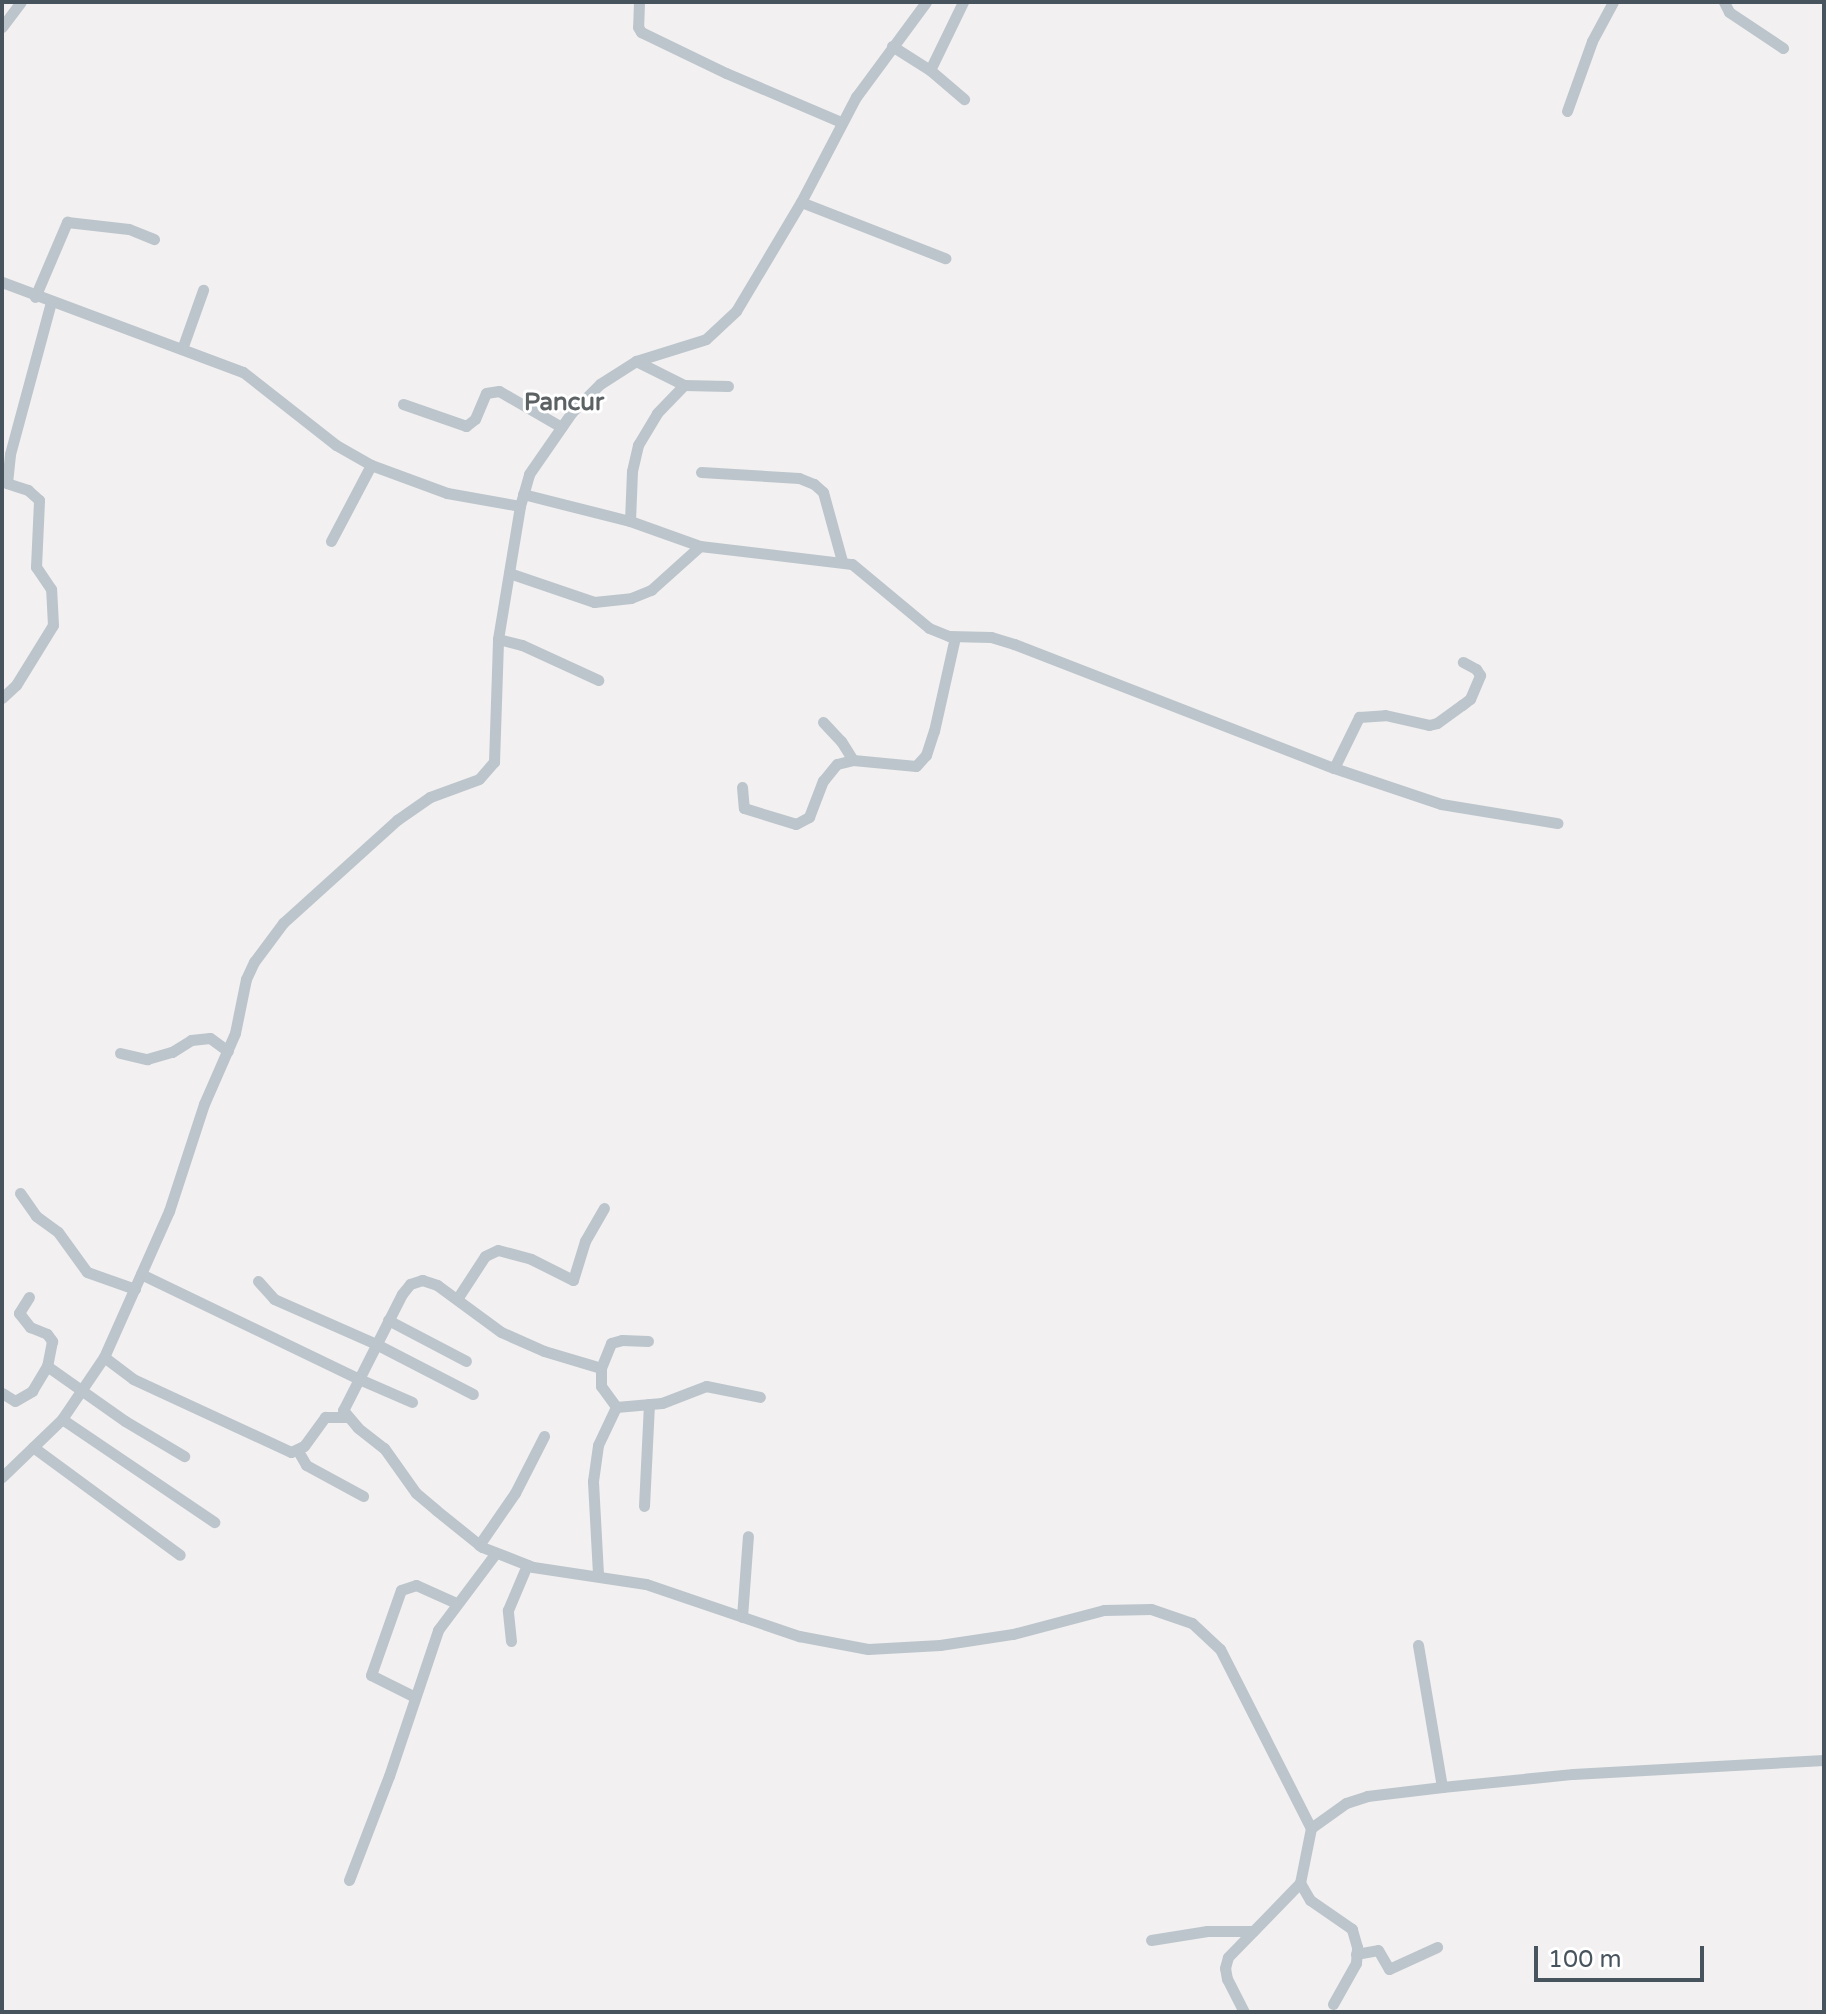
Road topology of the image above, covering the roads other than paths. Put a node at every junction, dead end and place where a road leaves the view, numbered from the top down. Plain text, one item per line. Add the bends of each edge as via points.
1 (21, 2) edge
2 (639, 2) edge
3 (926, 2) edge
4 (963, 2) edge
5 (1613, 2) edge
6 (1724, 2) edge
7 (2, 27) edge
8 (892, 46) junction
9 (1783, 48) dead end
10 (930, 70) junction
11 (964, 99) dead end
12 (1567, 111) dead end
13 (841, 122) junction
14 (801, 202) junction
15 (154, 239) dead end
16 (945, 258) dead end
17 (2, 282) edge
18 (203, 290) dead end
19 (35, 297) junction
20 (51, 302) junction
21 (182, 349) junction
22 (636, 361) junction
23 (684, 385) junction
24 (728, 386) dead end
25 (403, 404) dead end
26 (561, 427) junction
27 (371, 465) junction
28 (701, 472) dead end
29 (4, 482) edge
30 (522, 500) junction
31 (630, 521) junction
32 (331, 541) dead end
33 (700, 546) junction
34 (842, 561) junction
35 (509, 573) junction
36 (955, 637) junction
37 (498, 639) junction
38 (1463, 662) dead end
39 (598, 680) dead end
40 (2, 698) edge
41 (823, 722) dead end
42 (853, 760) junction
43 (1334, 768) junction
44 (742, 787) dead end
45 (1557, 823) dead end
46 (228, 1051) junction
47 (120, 1053) dead end
48 (20, 1193) dead end
49 (604, 1208) dead end
50 (141, 1274) junction
51 (258, 1281) dead end
52 (135, 1289) junction
53 (29, 1297) dead end
54 (457, 1299) junction
55 (388, 1320) junction
56 (648, 1341) dead end
57 (376, 1344) junction
58 (104, 1357) junction
59 (466, 1361) dead end
60 (47, 1366) junction
61 (601, 1368) junction
62 (359, 1379) junction
63 (84, 1389) junction
64 (2, 1393) edge
65 (473, 1394) dead end
66 (760, 1397) dead end
67 (412, 1402) dead end
68 (649, 1404) junction
69 (616, 1407) junction
70 (347, 1417) junction
71 (62, 1419) junction
72 (544, 1436) dead end
73 (33, 1447) junction
74 (298, 1451) junction
75 (184, 1456) dead end
76 (2, 1477) edge
77 (363, 1496) dead end
78 (644, 1506) dead end
79 (214, 1522) dead end
80 (748, 1536) dead end
81 (479, 1545) junction
82 (495, 1554) junction
83 (180, 1555) dead end
84 (527, 1565) junction
85 (598, 1574) junction
86 (456, 1603) junction
87 (742, 1617) junction
88 (511, 1641) dead end
89 (1418, 1645) dead end
90 (415, 1697) junction
91 (1824, 1760) edge
92 (1442, 1787) junction
93 (1311, 1828) junction
94 (349, 1880) dead end
95 (1300, 1883) junction
96 (1253, 1931) junction
97 (1151, 1940) dead end
98 (1437, 1947) dead end
99 (1356, 1954) junction
100 (1333, 2004) dead end
101 (1244, 2012) edge

1 - 7 street
2 - 13 street via 641,32
3 - 8 street
4 - 10 street
5 - 12 street via 1592,41
6 - 9 street via 1729,12
8 - 10 street
8 - 13 street
10 - 11 street
13 - 14 street
14 - 16 street
14 - 22 street via 749,292 716,332
15 - 19 street via 117,227 67,222
17 - 19 street
18 - 21 street
19 - 20 street
20 - 21 street
20 - 29 street
21 - 27 street via 243,372 336,445
22 - 23 street
22 - 26 street via 600,384
23 - 24 street
23 - 31 street via 657,413 638,445
25 - 26 street via 466,426 475,419 486,393 499,391
26 - 30 street via 529,474
27 - 30 street via 447,493
27 - 32 street
28 - 34 street via 799,478 814,484 823,492
29 - 40 street via 39,500 36,567 51,589 53,625 16,685
30 - 31 street
30 - 35 street
31 - 33 street
33 - 34 street
33 - 35 street via 651,590 631,598 594,602
34 - 36 street via 859,569 929,628
35 - 37 street
36 - 42 street via 922,761 906,767
36 - 43 street via 1014,644
37 - 39 street
37 - 46 street via 497,747 488,771 413,807 283,923 248,972
38 - 43 street via 1480,675 1470,699 1429,725 1385,715 1359,717
41 - 42 street
42 - 44 street via 837,764 823,781 809,817 796,824 744,808
43 - 45 street via 1441,804
46 - 47 street via 210,1038 191,1040 147,1059
46 - 50 street
48 - 52 street via 87,1272
49 - 54 street via 585,1241 573,1280 506,1250 492,1251
50 - 52 street
50 - 62 street
51 - 57 street via 274,1299
52 - 58 street
53 - 60 street via 19,1313 52,1341
54 - 55 street via 422,1280 410,1284
54 - 61 street via 511,1337
55 - 57 street
55 - 59 street
56 - 61 street via 611,1343
57 - 62 street
57 - 65 street
58 - 63 street
58 - 74 street via 133,1379 217,1421
60 - 63 street
60 - 64 street via 32,1391 15,1401
61 - 69 street via 601,1386
62 - 67 street
62 - 70 street via 344,1405
63 - 71 street
63 - 75 street
66 - 68 street via 706,1386
68 - 69 street
68 - 78 street
69 - 85 street via 598,1445 593,1481
70 - 74 street via 325,1417
70 - 81 street via 384,1448 416,1493
71 - 73 street
71 - 79 street
72 - 81 street via 515,1493
73 - 76 street
73 - 83 street
74 - 77 street via 306,1465
80 - 87 street
81 - 82 street
82 - 84 street
82 - 86 street
84 - 85 street
84 - 88 street via 508,1610
85 - 87 street via 646,1584
86 - 90 street via 438,1630
86 - 90 street via 416,1585 401,1590 371,1675
87 - 93 street via 799,1636 868,1649 1013,1634 1104,1610 1169,1612 1205,1632 1220,1649
89 - 92 street
90 - 94 street
91 - 92 street
92 - 93 street via 1367,1796 1346,1803
93 - 95 street
95 - 96 street
95 - 99 street via 1310,1900 1352,1929
96 - 97 street via 1207,1931
96 - 101 street via 1228,1957 1225,1968
98 - 99 street via 1389,1969 1378,1950
99 - 100 street

